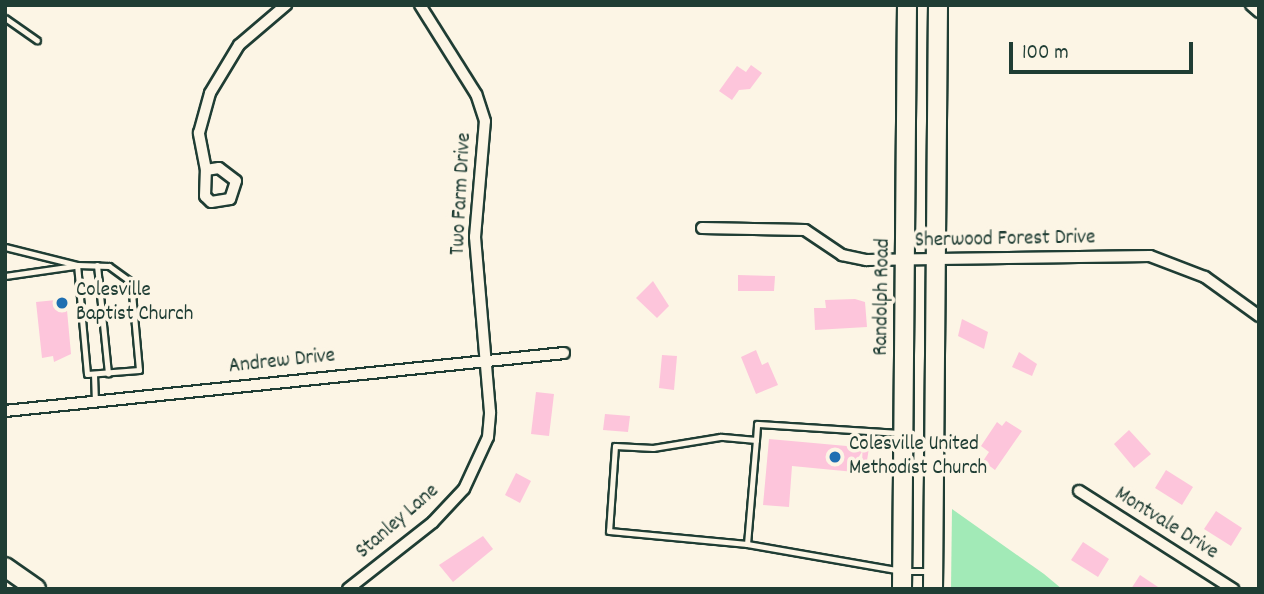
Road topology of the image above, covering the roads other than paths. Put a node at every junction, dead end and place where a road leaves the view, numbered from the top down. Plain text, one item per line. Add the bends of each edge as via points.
1 (286, 5) edge
2 (420, 5) edge
3 (906, 5) edge
4 (938, 5) edge
5 (1251, 5) edge
6 (1259, 12) edge
7 (5, 18) edge
8 (37, 40) dead end
9 (206, 170) dead end
10 (702, 229) dead end
11 (5, 247) edge
12 (907, 262) junction
13 (937, 262) junction
14 (77, 265) junction
15 (97, 265) junction
16 (5, 276) edge
17 (1259, 316) edge
18 (564, 354) dead end
19 (487, 360) junction
20 (108, 373) junction
21 (94, 374) junction
22 (95, 401) junction
23 (5, 411) edge
24 (904, 433) junction
25 (756, 440) junction
26 (1079, 491) dead end
27 (747, 544) junction
28 (5, 567) edge
29 (902, 580) edge
30 (934, 580) edge
31 (36, 589) edge
32 (348, 589) edge
33 (1233, 589) edge

1 - 9 street via 239,45 210,93 199,134
2 - 19 street, Two Farm Drive via 476,94 485,121 475,237
3 - 12 main road, Randolph Road
4 - 13 main road
5 - 6 street
7 - 8 lane
10 - 12 street, Sherwood Forest Drive via 805,230 842,255
11 - 14 lane
12 - 13 street, Sherwood Forest Drive
12 - 24 main road, Randolph Road
13 - 17 street, Sherwood Forest Drive via 1150,256 1205,277
13 - 30 main road
14 - 15 lane
14 - 16 lane
14 - 21 lane via 87,374
15 - 20 lane
15 - 20 lane via 121,272 134,291 139,370
18 - 19 street, Andrew Drive
19 - 22 street, Andrew Drive
19 - 32 street, Stanley Lane via 488,437 464,489 433,522
20 - 21 lane
21 - 22 lane
22 - 23 street, Andrew Drive
24 - 25 lane via 757,424
24 - 29 main road, Randolph Road
25 - 27 lane
25 - 27 lane via 720,437 653,449 615,446 609,531
26 - 33 street, Montvale Drive
27 - 29 lane
28 - 31 main road
29 - 30 lane

